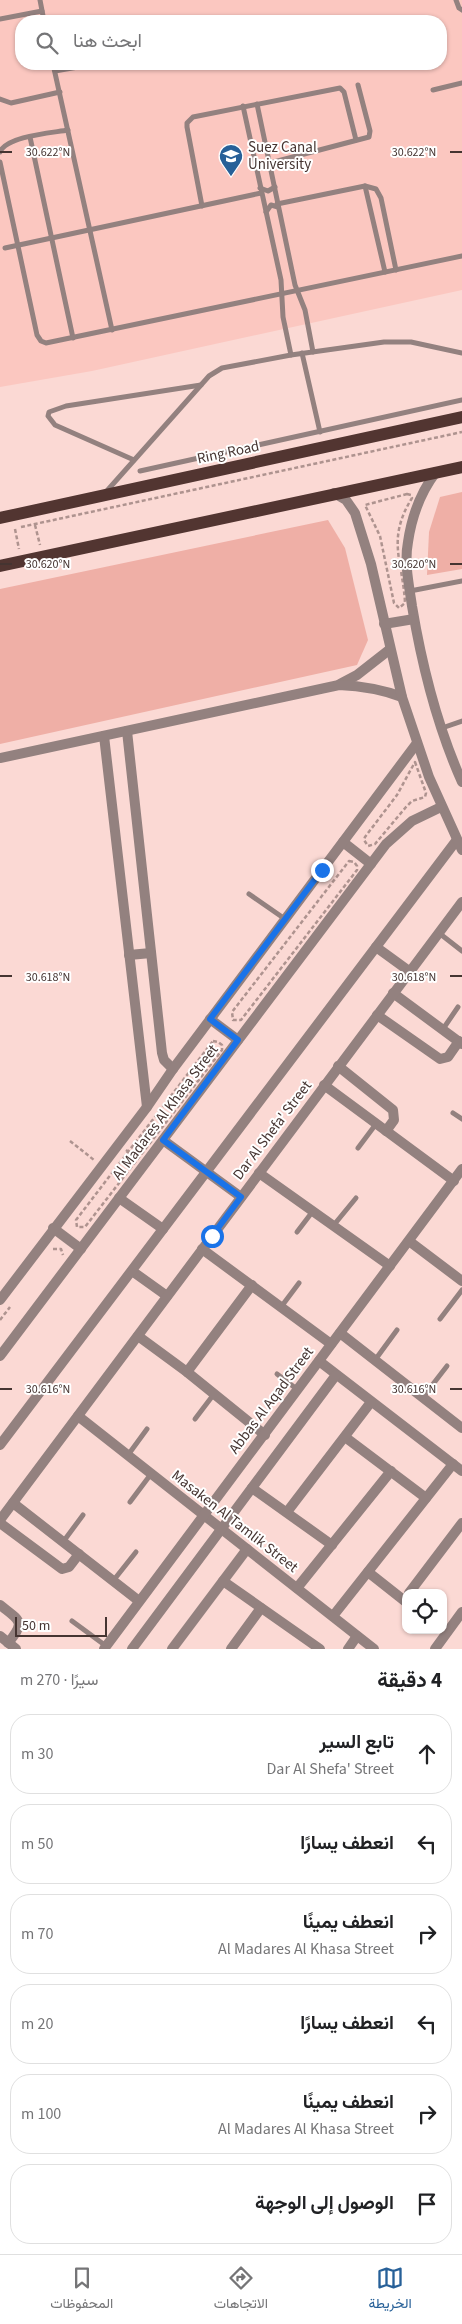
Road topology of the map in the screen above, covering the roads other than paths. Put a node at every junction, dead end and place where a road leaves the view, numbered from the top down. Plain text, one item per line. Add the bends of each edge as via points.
1 (40, 0) edge
2 (456, 0) edge
3 (462, 10) edge
4 (42, 11) junction
5 (21, 15) edge
6 (43, 15) edge
7 (15, 16) edge
8 (0, 19) edge
9 (61, 70) edge
10 (55, 71) joint
11 (462, 83) edge
12 (358, 85) dead end
13 (433, 90) dead end
14 (60, 92) junction
15 (0, 99) edge
16 (257, 104) junction
17 (243, 106) junction
18 (68, 130) junction
19 (30, 137) junction
20 (356, 140) junction
21 (0, 152) edge
22 (0, 162) edge
23 (270, 162) junction
24 (365, 186) junction
25 (275, 188) junction
26 (261, 191) junction
27 (202, 206) junction
28 (278, 206) junction
29 (266, 212) junction
30 (90, 230) junction
31 (52, 238) junction
32 (18, 246) junction
33 (5, 248) dead end
34 (462, 256) edge
35 (396, 270) junction
36 (385, 272) junction
37 (296, 291) junction
38 (283, 293) junction
39 (112, 330) junction
40 (73, 338) junction
41 (313, 352) junction
42 (302, 353) junction
43 (462, 353) edge
44 (291, 355) junction
45 (202, 385) junction
46 (462, 400) edge
47 (462, 418) edge
48 (320, 432) junction
49 (134, 460) junction
50 (462, 466) edge
51 (140, 471) dead end
52 (436, 472) junction
53 (334, 493) junction
54 (102, 496) junction
55 (0, 518) edge
56 (0, 566) edge
57 (462, 581) edge
58 (410, 590) junction
59 (414, 619) junction
60 (384, 624) junction
61 (389, 650) junction
62 (339, 685) junction
63 (402, 697) junction
64 (462, 720) edge
65 (442, 728) junction
66 (127, 731) junction
67 (104, 736) junction
68 (416, 743) junction
69 (0, 758) edge
70 (462, 782) edge
71 (441, 807) junction
72 (342, 842) junction
73 (459, 846) edge
74 (371, 864) junction
75 (249, 894) dead end
76 (462, 902) edge
77 (285, 919) junction
78 (438, 933) junction
79 (376, 947) junction
80 (462, 951) edge
81 (151, 952) junction
82 (130, 955) junction
83 (409, 971) junction
84 (393, 993) junction
85 (458, 1007) dead end
86 (377, 1015) junction
87 (210, 1019) junction
88 (442, 1029) junction
89 (238, 1040) junction
90 (460, 1042) edge
91 (338, 1066) junction
92 (173, 1069) junction
93 (324, 1085) junction
94 (147, 1107) junction
95 (454, 1113) dead end
96 (462, 1119) edge
97 (376, 1123) junction
98 (386, 1131) junction
99 (163, 1140) junction
100 (358, 1148) dead end
101 (462, 1170) edge
102 (206, 1172) junction
103 (259, 1173) junction
104 (454, 1181) junction
105 (241, 1197) junction
106 (119, 1198) junction
107 (356, 1198) dead end
108 (313, 1211) junction
109 (333, 1226) junction
110 (53, 1228) junction
111 (163, 1229) junction
112 (297, 1232) dead end
113 (409, 1240) junction
114 (81, 1249) junction
115 (202, 1249) junction
116 (390, 1266) junction
117 (132, 1271) junction
118 (462, 1281) edge
119 (299, 1283) dead end
120 (252, 1286) junction
121 (462, 1290) edge
122 (167, 1296) junction
123 (0, 1300) edge
124 (280, 1307) junction
125 (440, 1319) dead end
126 (397, 1330) dead end
127 (340, 1333) junction
128 (138, 1336) junction
129 (331, 1344) junction
130 (0, 1356) edge
131 (375, 1360) junction
132 (319, 1361) junction
133 (447, 1366) dead end
134 (187, 1372) junction
135 (277, 1374) dead end
136 (336, 1375) junction
137 (298, 1390) junction
138 (214, 1394) junction
139 (423, 1397) junction
140 (372, 1402) junction
141 (78, 1416) junction
142 (196, 1419) dead end
143 (148, 1428) dead end
144 (462, 1428) edge
145 (265, 1434) junction
146 (345, 1437) junction
147 (2, 1439) edge
148 (128, 1455) junction
149 (453, 1464) junction
150 (391, 1471) junction
151 (462, 1471) edge
152 (151, 1474) junction
153 (252, 1488) junction
154 (426, 1498) junction
155 (130, 1502) dead end
156 (13, 1503) junction
157 (287, 1512) junction
158 (83, 1515) dead end
159 (204, 1515) junction
160 (0, 1521) edge
161 (461, 1527) edge
162 (222, 1529) junction
163 (63, 1542) junction
164 (332, 1545) junction
165 (247, 1549) junction
166 (136, 1552) dead end
167 (79, 1554) junction
168 (368, 1572) junction
169 (113, 1581) junction
170 (224, 1581) junction
171 (297, 1588) junction
172 (413, 1589) edge
173 (402, 1595) edge
174 (140, 1601) junction
175 (0, 1605) edge
176 (261, 1608) junction
177 (462, 1612) edge
178 (333, 1616) junction
179 (72, 1621) dead end
180 (447, 1630) edge
181 (444, 1634) edge
182 (357, 1636) junction
183 (8, 1643) edge
184 (105, 1648) edge
185 (132, 1649) edge
186 (172, 1649) edge
187 (231, 1649) edge
188 (320, 1649) edge
189 (348, 1649) edge
190 (374, 1649) edge
191 (435, 1649) edge

1 - 4 lane
2 - 3 lane
4 - 5 lane
4 - 6 lane
7 - 8 lane
9 - 10 lane
10 - 14 lane
11 - 13 lane
12 - 20 lane via 370,134 366,139
14 - 15 lane via 10,102
14 - 18 lane
16 - 17 lane
16 - 20 lane via 340,88 344,92
16 - 23 lane
17 - 26 lane
17 - 27 lane via 193,117 187,123
18 - 19 lane
18 - 30 lane
19 - 21 lane via 8,143
19 - 31 lane
20 - 23 lane
22 - 32 lane
23 - 25 lane
24 - 28 lane
24 - 35 lane via 371,186 380,193
24 - 36 lane
25 - 26 lane
25 - 28 lane
26 - 27 lane
26 - 29 lane
27 - 30 lane
28 - 29 lane via 270,205
28 - 37 lane
29 - 38 lane
30 - 31 lane
30 - 39 lane
31 - 32 lane
31 - 40 lane
32 - 33 lane
32 - 40 lane via 37,336 46,343
34 - 35 lane
35 - 36 lane
36 - 37 lane
37 - 38 lane
37 - 41 lane via 305,310
38 - 39 lane
38 - 44 lane via 283,316
39 - 40 lane
41 - 42 lane
41 - 43 lane via 399,342
42 - 44 lane
42 - 48 lane
44 - 45 lane via 222,368
45 - 49 lane
45 - 49 lane via 66,406 49,412 48,416 55,425
46 - 48 lane
47 - 54 main road, Ring Road
48 - 51 lane
49 - 54 lane
50 - 52 main road
52 - 53 main road
52 - 58 street via 418,500 409,536 407,566
53 - 56 main road
53 - 60 street via 346,500 355,513
54 - 55 main road, Ring Road
57 - 58 lane
58 - 59 street
59 - 60 street
59 - 65 street via 420,654
60 - 61 street
61 - 62 street
61 - 63 street
62 - 63 street via 361,686
62 - 66 street
63 - 68 street
64 - 65 lane
65 - 70 street
66 - 67 street
66 - 81 street
67 - 69 street
67 - 82 street
68 - 71 street
68 - 72 street, Al Madares Al Khasa Street
71 - 73 street
71 - 74 street, Al Madares Al Khasa Street via 404,827
72 - 74 street
72 - 77 street, Al Madares Al Khasa Street
73 - 79 street, Dar Al Shefa' Street
74 - 89 street, Al Madares Al Khasa Street
75 - 77 lane
76 - 78 street, Dar Al Shefa' Street
77 - 87 street, Al Madares Al Khasa Street
78 - 80 lane
78 - 83 street, Dar Al Shefa' Street
79 - 83 street
79 - 102 street, Dar Al Shefa' Street
81 - 82 street
81 - 92 street via 162,1053
82 - 94 street
83 - 84 street, Dar Al Shefa' Street
84 - 86 street, Dar Al Shefa' Street
84 - 88 street
85 - 88 lane
86 - 90 street via 440,1059 448,1057
86 - 91 street, Dar Al Shefa' Street
87 - 89 street
87 - 92 street, Al Madares Al Khasa Street
88 - 90 street
89 - 99 street, Al Madares Al Khasa Street
91 - 93 street, Dar Al Shefa' Street
91 - 98 street via 393,1110 394,1120
92 - 94 street, Al Madares Al Khasa Street
93 - 97 street
93 - 103 street, Dar Al Shefa' Street
94 - 110 street, Al Madares Al Khasa Street
95 - 96 lane
97 - 98 street
97 - 100 lane
98 - 104 street
99 - 102 street
99 - 106 street, Al Madares Al Khasa Street via 142,1160
101 - 104 street, Abbas Al Aqad Street
102 - 105 street
102 - 111 street, Dar Al Shefa' Street
103 - 105 street, Dar Al Shefa' Street
103 - 108 street
104 - 113 street, Abbas Al Aqad Street
105 - 115 street, Dar Al Shefa' Street
106 - 111 street
106 - 114 street, Al Madares Al Khasa Street
107 - 109 lane
108 - 109 street
108 - 112 lane
109 - 116 street
110 - 114 street
110 - 123 street, Al Madares Al Khasa Street
111 - 117 street, Dar Al Shefa' Street
113 - 116 street, Abbas Al Aqad Street
113 - 118 street
114 - 130 street, Al Madares Al Khasa Street
115 - 120 street
115 - 122 street, Dar Al Shefa' Street
116 - 127 street, Abbas Al Aqad Street
117 - 122 street
117 - 147 street, Dar Al Shefa' Street
119 - 124 lane
120 - 124 street
120 - 134 street
121 - 125 lane
122 - 128 street, Dar Al Shefa' Street
124 - 129 street
126 - 131 lane
127 - 129 street, Abbas Al Aqad Street
127 - 131 street
128 - 134 street
128 - 141 street, Dar Al Shefa' Street
129 - 132 street, Abbas Al Aqad Street
131 - 139 street
132 - 136 street
132 - 137 street, Abbas Al Aqad Street
133 - 139 lane
134 - 138 street
135 - 137 lane
136 - 140 street
136 - 153 street
137 - 145 street, Abbas Al Aqad Street
138 - 142 lane
138 - 145 street
139 - 144 street
140 - 146 street
140 - 149 street
141 - 148 street, Masaken Al Tamlik Street
141 - 156 street, Dar Al Shefa' Street
143 - 148 lane
145 - 159 street, Abbas Al Aqad Street
146 - 150 street
146 - 157 street
148 - 152 street, Masaken Al Tamlik Street
149 - 151 street
149 - 154 street
150 - 154 street
150 - 164 street
152 - 155 lane
152 - 159 street, Masaken Al Tamlik Street
153 - 157 street
153 - 162 street
154 - 168 street
156 - 160 street, Dar Al Shefa' Street
156 - 163 street
157 - 164 street
158 - 163 lane
159 - 162 street, Masaken Al Tamlik Street
159 - 174 street, Abbas Al Aqad Street
160 - 167 street via 62,1569 69,1567
161 - 172 street
162 - 165 street, Masaken Al Tamlik Street
162 - 185 street
163 - 167 street
164 - 171 street
165 - 170 street
165 - 171 street, Masaken Al Tamlik Street
166 - 169 lane
167 - 169 street
168 - 173 street
168 - 178 street
169 - 174 street
170 - 176 street
170 - 186 street
171 - 178 street, Masaken Al Tamlik Street
174 - 184 street, Abbas Al Aqad Street
175 - 183 street via 20,1624
176 - 187 street
176 - 188 street
177 - 180 street
178 - 182 street, Masaken Al Tamlik Street
179 - 184 lane
181 - 191 street
182 - 189 street
182 - 190 street, Masaken Al Tamlik Street

